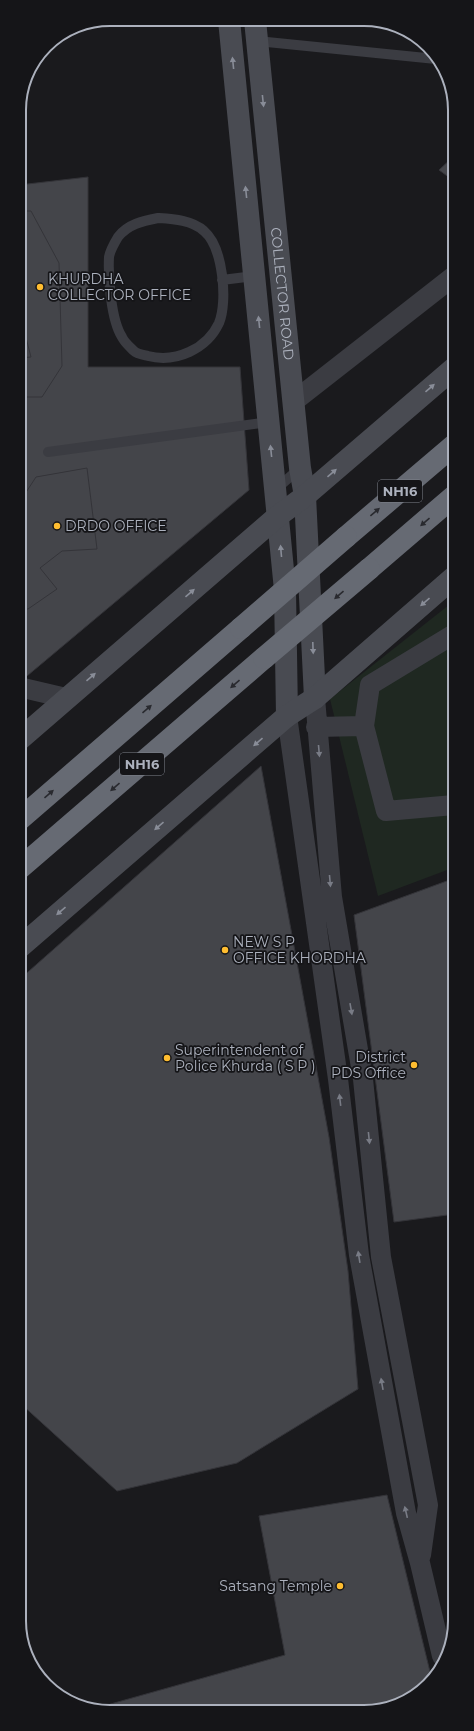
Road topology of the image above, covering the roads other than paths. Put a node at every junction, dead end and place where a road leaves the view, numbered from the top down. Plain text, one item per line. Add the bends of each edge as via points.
1 (230, 26) edge
2 (256, 30) edge
3 (429, 58) edge
4 (254, 276) junction
5 (222, 280) junction
6 (448, 281) edge
7 (448, 373) edge
8 (293, 402) junction
9 (269, 422) junction
10 (448, 450) edge
11 (48, 452) dead end
12 (300, 468) junction
13 (275, 490) junction
14 (305, 496) junction
15 (448, 501) edge
16 (278, 516) junction
17 (448, 582) edge
18 (448, 638) edge
19 (26, 689) edge
20 (66, 698) junction
21 (315, 698) junction
22 (287, 716) junction
23 (364, 726) junction
24 (316, 727) junction
25 (26, 734) edge
26 (448, 806) edge
27 (26, 815) edge
28 (26, 864) edge
29 (26, 942) edge
30 (420, 1563) junction
31 (442, 1654) edge

4 -> 1 main road, COLLECTOR ROAD
2 - 3 lane
2 -> 8 main road, COLLECTOR ROAD
4 - 5 lane
9 -> 4 main road, COLLECTOR ROAD
5 - 5 lane via 224,312 216,330 199,348 179,356 157,358 135,352 122,337 113,302 109,255 118,237 134,224 158,218 182,220 204,231 216,250
6 - 8 street
14 -> 7 main road
8 - 12 main road, COLLECTOR ROAD
9 - 11 lane
13 -> 9 main road, COLLECTOR ROAD
27 -> 10 highway, NH16, bridge
12 - 13 lane
12 - 14 main road, COLLECTOR ROAD
13 - 16 main road, COLLECTOR ROAD
14 - 16 main road
14 -> 21 main road, COLLECTOR ROAD
15 -> 28 highway, NH16, bridge
20 -> 16 main road
22 -> 16 main road, COLLECTOR ROAD via 285,590
17 -> 21 main road
18 - 23 street via 370,685
19 - 20 street
20 - 25 main road
21 - 22 main road
21 - 24 street
22 -> 29 main road
30 -> 22 street via 406,1513 359,1255 338,1079
23 - 24 street
23 - 26 street via 386,811
24 -> 30 street via 332,897 363,1079 381,1257 428,1505
30 - 31 street

